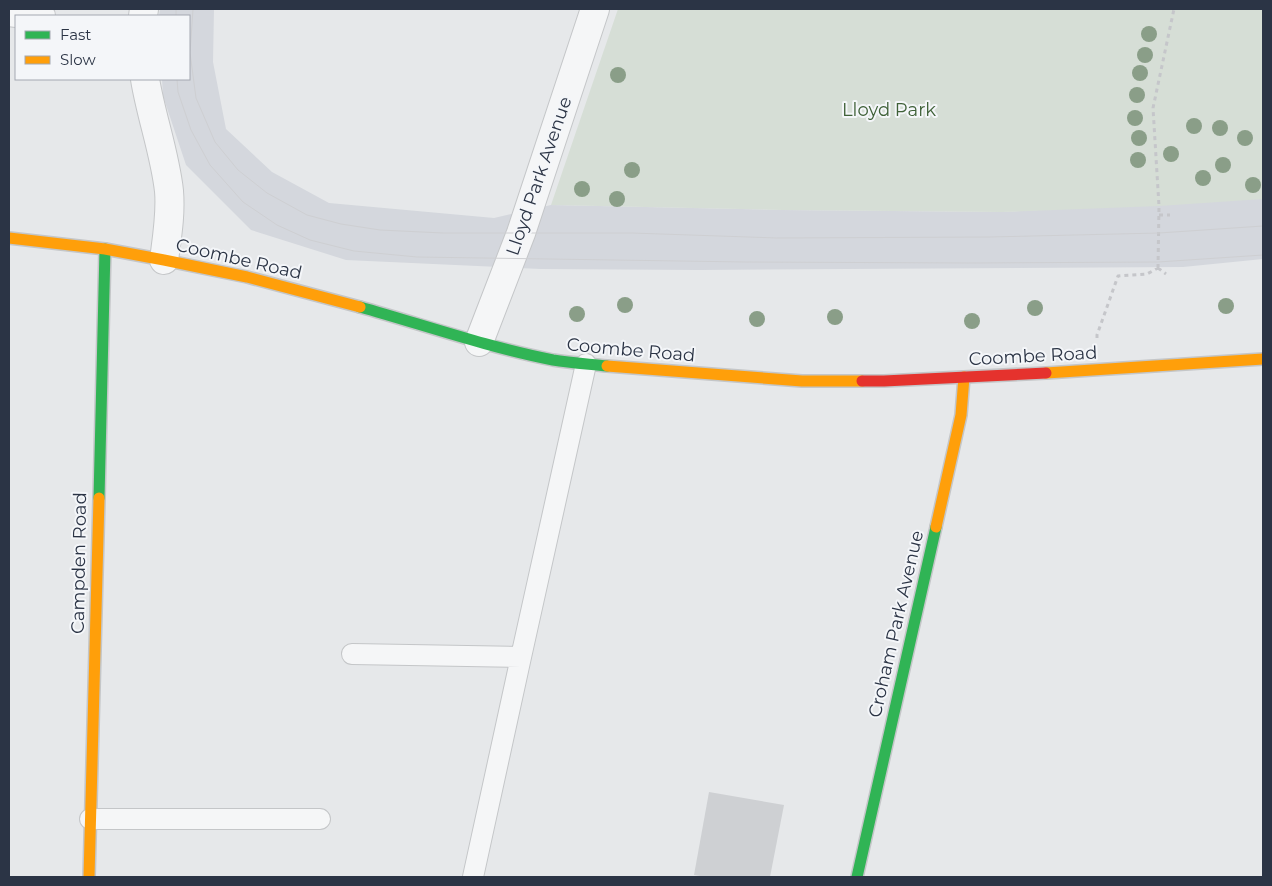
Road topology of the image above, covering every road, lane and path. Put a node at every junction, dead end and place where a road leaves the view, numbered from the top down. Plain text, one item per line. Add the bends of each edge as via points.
1 (595, 9) edge
2 (1174, 9) edge
3 (9, 12) edge
4 (32, 15) edge
5 (145, 80) edge
6 (1159, 215) junction
7 (1170, 215) dead end
8 (9, 238) edge
9 (105, 249) junction
10 (164, 260) junction
11 (1158, 268) junction
12 (1166, 274) dead end
13 (478, 342) junction
14 (1263, 359) edge
15 (586, 364) junction
16 (1102, 370) junction
17 (964, 377) junction
18 (352, 654) dead end
19 (521, 657) junction
20 (90, 819) junction
21 (320, 819) dead end
22 (89, 877) edge
23 (473, 877) edge
24 (857, 877) edge

1 - 13 street, Lloyd Park Avenue via 520,233
2 - 6 path via 1153,108
3 - 4 street
5 - 10 street via 169,192
6 - 7 path
6 - 11 path
8 - 9 main road, Coombe Road
9 - 10 main road, Coombe Road
9 - 20 main road, Campden Road
10 - 13 main road, Coombe Road via 265,282
11 - 12 path
11 - 16 path via 1147,274 1118,276 1097,335
13 - 15 main road, Coombe Road
14 - 16 main road, Coombe Road
15 - 17 main road, Coombe Road via 802,381
15 - 19 lane
16 - 17 main road, Coombe Road
17 - 24 main road, Croham Park Avenue via 961,415
18 - 19 lane
19 - 23 lane
20 - 21 lane
20 - 22 main road, Campden Road

